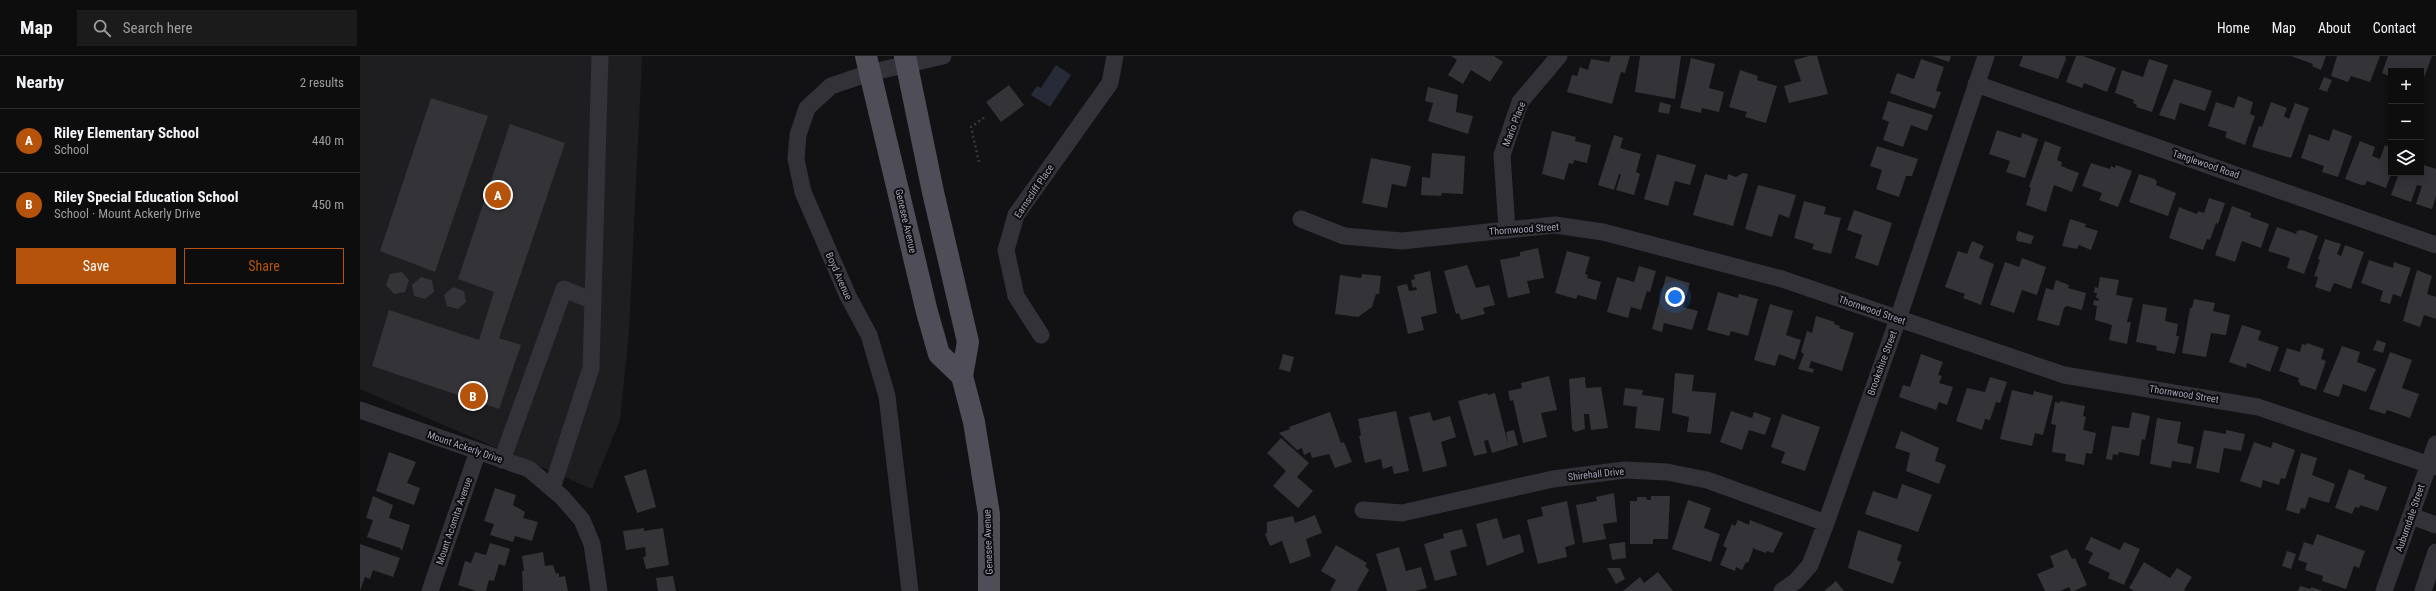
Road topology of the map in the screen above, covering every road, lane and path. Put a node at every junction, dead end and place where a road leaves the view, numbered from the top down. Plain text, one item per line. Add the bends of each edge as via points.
1 (600, 56) edge
2 (943, 56) edge
3 (1115, 56) edge
4 (1559, 56) edge
5 (1986, 56) edge
6 (906, 60) edge
7 (867, 64) edge
8 (1976, 84) junction
9 (985, 117) dead end
10 (979, 162) dead end
11 (1301, 219) dead end
12 (1507, 229) junction
13 (2436, 244) edge
14 (593, 301) junction
15 (1898, 319) junction
16 (1041, 335) dead end
17 (962, 376) junction
18 (360, 410) edge
19 (2436, 444) edge
20 (478, 451) junction
21 (502, 460) junction
22 (2432, 466) edge
23 (557, 493) junction
24 (1363, 510) dead end
25 (2411, 516) junction
26 (1826, 523) junction
27 (2436, 525) edge
28 (2436, 552) edge
29 (430, 591) edge
30 (599, 591) edge
31 (910, 591) edge
32 (989, 591) edge
33 (1782, 591) edge
34 (2384, 591) edge
35 (2423, 591) edge

1 - 14 street
2 - 6 street, Boyd Avenue
3 - 16 street, Earnscliff Place via 1110,83 1016,215 1006,250 1016,296
4 - 12 street, Mario Place via 1520,102 1502,155
5 - 8 street, Brookshire Street
6 - 7 street, Boyd Avenue
6 - 17 main road, Genesee Avenue via 968,342
7 - 17 main road, Genesee Avenue via 939,354
7 - 31 street, Boyd Avenue via 831,86 807,108 798,135 796,159 803,192 848,296 869,335 887,396
8 - 13 street, Tanglewood Road
8 - 15 street, Brookshire Street
9 - 10 path via 971,127
11 - 12 street, Thornwood Street via 1344,236 1402,241
12 - 15 street, Thornwood Street via 1555,225 1603,232 1782,279
14 - 21 street via 564,289
14 - 23 street via 591,368
15 - 22 street, Thornwood Street via 2064,375 2258,407
15 - 26 street, Brookshire Street
17 - 32 main road, Genesee Avenue via 974,422 988,514
18 - 20 street, Mount Ackerly Drive
19 - 22 street, Auburndale Street
20 - 21 street, Mount Ackerly Drive
20 - 29 street, Mount Acomita Avenue
21 - 23 street, Mount Ackerly Drive via 529,469
22 - 25 street, Auburndale Street
23 - 30 street, Mount Ackerly Drive via 582,520 592,544
24 - 26 street, Shirehall Drive via 1402,513 1553,479 1625,470 1666,472 1707,480
25 - 27 street
25 - 34 street, Auburndale Street
26 - 33 street, Brookshire Street via 1810,565
28 - 35 street

